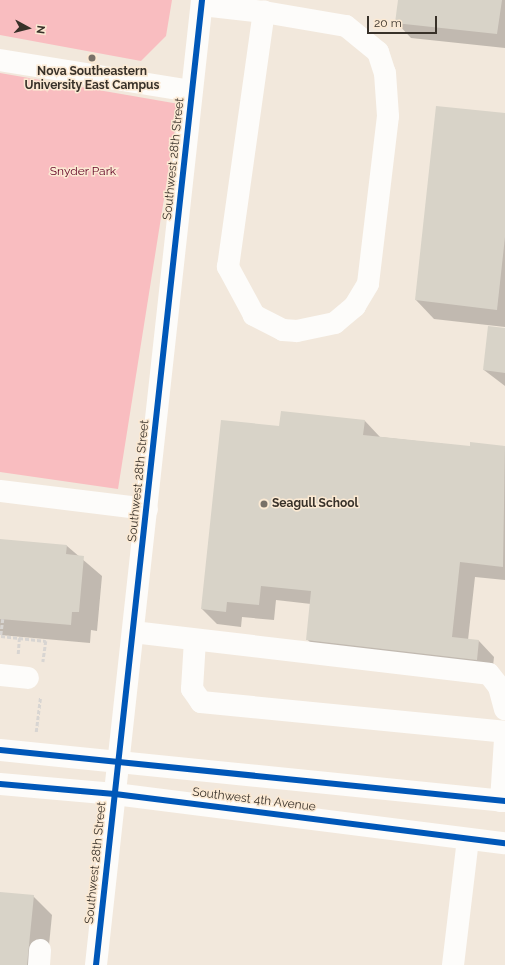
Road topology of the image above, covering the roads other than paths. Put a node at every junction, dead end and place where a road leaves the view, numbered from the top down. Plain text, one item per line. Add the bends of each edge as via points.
1 (202, 3) edge
2 (264, 12) junction
3 (0, 60) edge
4 (192, 91) junction
5 (0, 491) edge
6 (146, 509) junction
7 (133, 632) junction
8 (195, 640) junction
9 (505, 709) edge
10 (505, 732) edge
11 (505, 739) edge
12 (0, 750) edge
13 (119, 761) junction
14 (0, 784) edge
15 (115, 794) junction
16 (503, 801) edge
17 (468, 839) junction
18 (505, 843) edge
19 (96, 965) edge
20 (453, 965) edge

1 - 2 street
1 - 4 street, Southwest 28th Street
2 - 2 street via 228,267 254,315 283,330 297,331 335,323 355,306 368,284 389,93 378,52 346,26
3 - 4 street
4 - 6 street, Southwest 28th Street
5 - 6 street
6 - 7 street, Southwest 28th Street
7 - 8 street
7 - 13 street, Southwest 28th Street
8 - 9 street via 489,674 499,687
8 - 10 street via 192,689 201,702
11 - 16 street
12 - 13 street, Southwest 4th Avenue
13 - 15 street, Southwest 28th Street
13 - 16 street, Southwest 4th Avenue
14 - 15 street, Southwest 4th Avenue
15 - 17 street, Southwest 4th Avenue
15 - 19 street, Southwest 28th Street
17 - 18 street, Southwest 4th Avenue
17 - 20 street

